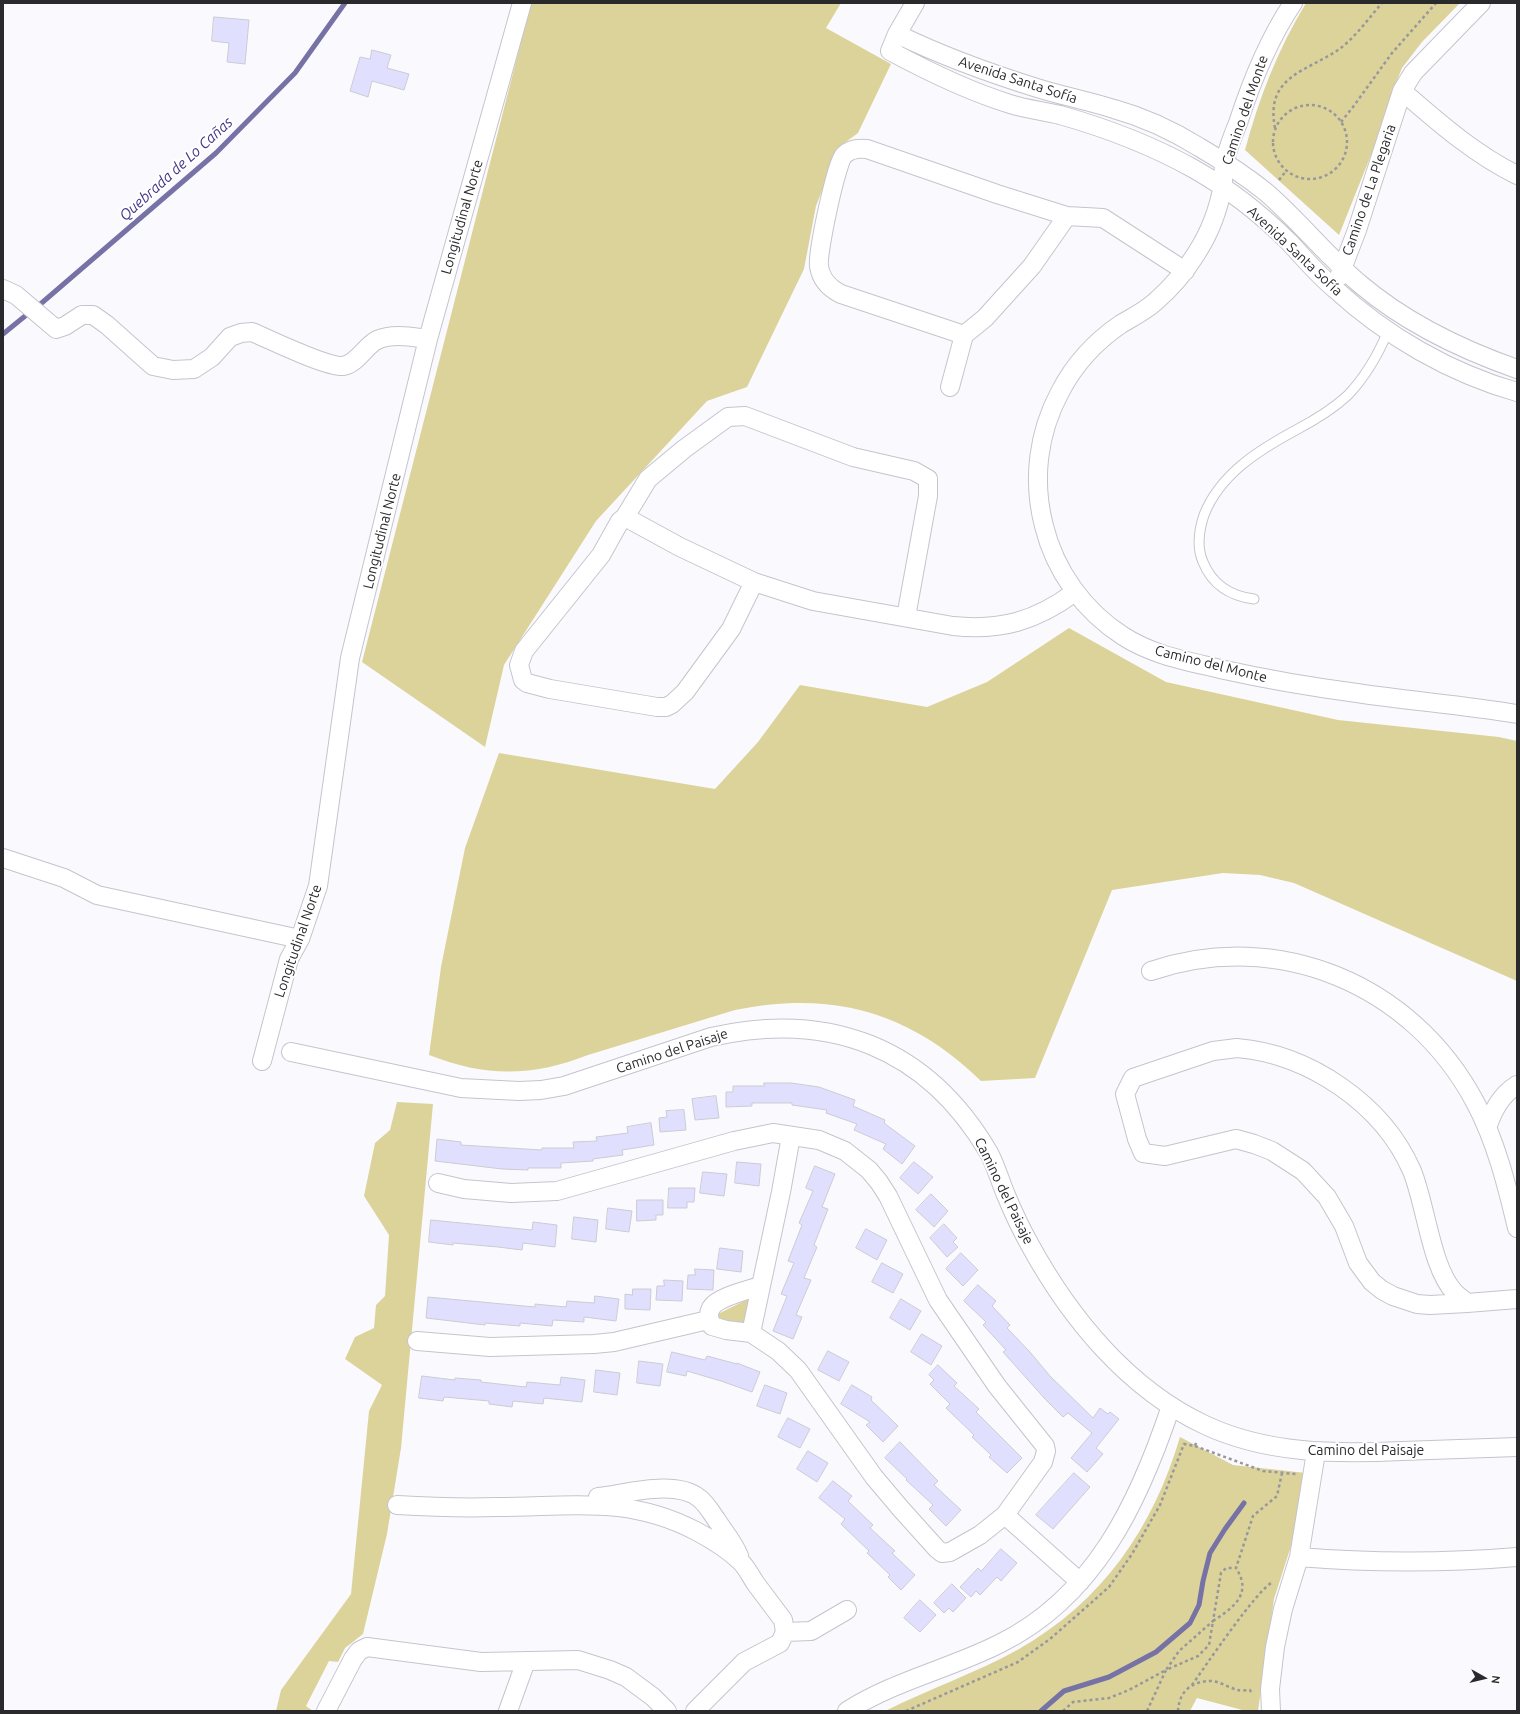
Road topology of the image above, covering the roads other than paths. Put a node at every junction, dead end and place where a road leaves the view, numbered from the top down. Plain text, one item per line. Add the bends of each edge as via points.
1 (522, 3) edge
2 (915, 3) edge
3 (1293, 3) edge
4 (1481, 3) edge
5 (897, 34) junction
6 (1402, 91) junction
7 (1224, 162) junction
8 (1517, 175) edge
9 (1222, 186) junction
10 (1067, 216) junction
11 (1343, 269) junction
12 (1185, 271) junction
13 (1334, 288) junction
14 (3, 289) edge
15 (1388, 331) junction
16 (964, 335) junction
17 (428, 339) junction
18 (1517, 369) edge
19 (950, 387) dead end
20 (1517, 392) edge
21 (625, 517) junction
22 (754, 582) junction
23 (1075, 592) junction
24 (1254, 599) dead end
25 (906, 618) junction
26 (1517, 714) edge
27 (3, 858) edge
28 (300, 939) junction
29 (1151, 971) dead end
30 (291, 1052) dead end
31 (262, 1062) dead end
32 (1517, 1085) edge
33 (1487, 1128) junction
34 (791, 1136) junction
35 (438, 1184) dead end
36 (1517, 1228) edge
37 (760, 1286) junction
38 (1517, 1299) edge
39 (1467, 1303) junction
40 (708, 1320) junction
41 (751, 1333) junction
42 (417, 1341) dead end
43 (1172, 1406) junction
44 (1517, 1447) edge
45 (1316, 1452) junction
46 (397, 1505) dead end
47 (578, 1505) junction
48 (1005, 1515) junction
49 (1299, 1557) junction
50 (1517, 1557) edge
51 (741, 1562) junction
52 (1080, 1582) junction
53 (848, 1610) dead end
54 (785, 1632) junction
55 (526, 1661) junction
56 (1271, 1708) edge
57 (326, 1711) edge
58 (508, 1711) edge
59 (667, 1711) edge
60 (696, 1711) edge
61 (847, 1711) edge

1 - 17 street, Longitudinal Norte
2 - 5 street
3 - 7 street, Camino del Monte via 1268,44 1254,76
4 - 6 street, Camino de La Plegaria via 1413,73
5 - 7 street, Avenida Santa Sofía via 984,70 1143,119
5 - 9 street, Avenida Santa Sofía via 890,51 925,70 1011,104 1072,119 1135,141 1194,169
6 - 8 street via 1485,157
6 - 11 street, Camino de La Plegaria
7 - 9 street, Camino del Monte
7 - 11 street, Avenida Santa Sofía via 1268,194
9 - 12 street, Camino del Monte via 1209,231
9 - 13 street, Avenida Santa Sofía via 1260,215
10 - 12 street via 1102,218
10 - 16 street via 1032,266 984,318
10 - 16 street via 867,149 856,149 844,155 839,161 818,256 821,275 826,283 841,294
11 - 13 street, Camino de La Plegaria
11 - 18 street, Avenida Santa Sofía via 1381,300 1429,331 1458,346
12 - 23 street, Camino del Monte via 1158,300 1114,330 1087,353 1062,388 1045,428 1038,471 1041,514 1054,555
13 - 15 street, Avenida Santa Sofía
14 - 17 street via 16,295 56,329 82,314 93,315 153,366 173,370 194,369 212,357 230,337 241,333 252,332 325,363 344,366 354,361 377,340 407,336
15 - 20 street, Avenida Santa Sofía via 1447,365
15 - 24 lane via 1372,365 1348,395 1318,418 1238,468 1217,490 1208,504 1199,535 1201,557 1205,567 1227,591
16 - 19 street
17 - 28 street, Longitudinal Norte via 350,658 320,874 311,911
21 - 22 street via 680,547
21 - 22 street via 620,521 601,555 524,651 519,665 523,680 550,689 666,707 685,692 731,629
21 - 25 street via 648,480 684,449 728,417 745,416 853,458 914,471 928,479 928,496
22 - 25 street via 813,601
23 - 25 street via 1030,619 992,627 972,628
23 - 26 street, Camino del Monte via 1117,632 1142,647 1163,655 1258,677 1358,694 1473,706
27 - 28 street via 64,878 97,895
28 - 31 street, Longitudinal Norte via 290,958
29 - 33 street via 1198,959 1249,956 1298,963 1346,980 1390,1004 1429,1038 1462,1080
30 - 43 street, Camino del Paisaje via 461,1088 520,1091 570,1084 705,1038 735,1031 780,1028 819,1031 876,1048 894,1056 926,1077 965,1117 990,1156 1030,1246 1067,1304 1114,1360
32 - 33 street via 1497,1104
33 - 36 street via 1507,1185
34 - 35 street via 773,1133 734,1141 557,1190 511,1193
34 - 37 street
34 - 48 street via 819,1140 845,1151 869,1170 879,1182 938,1300 996,1386 1042,1441 1046,1451 1043,1462
37 - 40 street via 722,1300 710,1309
37 - 41 street
38 - 39 street
39 - 39 street via 1430,1306 1417,1304 1382,1290 1372,1282 1358,1263 1344,1226 1327,1197 1303,1171 1272,1151 1236,1139 1165,1156 1143,1154 1125,1094 1132,1078 1213,1051 1237,1048 1284,1058 1329,1079 1349,1093 1381,1123 1403,1155 1412,1172 1440,1269 1454,1292
40 - 41 street via 716,1328
40 - 42 street via 594,1344 490,1348
41 - 48 street via 778,1351 798,1370 874,1477 942,1553 950,1552 980,1535
43 - 45 street, Camino del Paisaje via 1205,1425 1234,1436 1277,1447
43 - 52 street via 1151,1462 1123,1522
44 - 45 street, Camino del Paisaje
45 - 49 street
46 - 47 street via 498,1508
47 - 51 street via 597,1504 635,1509 672,1520 702,1534
47 - 51 street via 595,1498 626,1493 684,1490 703,1502 732,1542
48 - 52 street
49 - 50 street via 1419,1562
49 - 56 street via 1283,1609 1275,1647 1270,1689
51 - 54 street via 784,1620
52 - 61 street via 1050,1611 998,1644 887,1689
53 - 54 street via 810,1631
54 - 60 street via 780,1643 744,1662
55 - 57 street via 481,1662 367,1647 359,1651 353,1659
55 - 58 street
55 - 59 street via 578,1660 610,1670 640,1687

